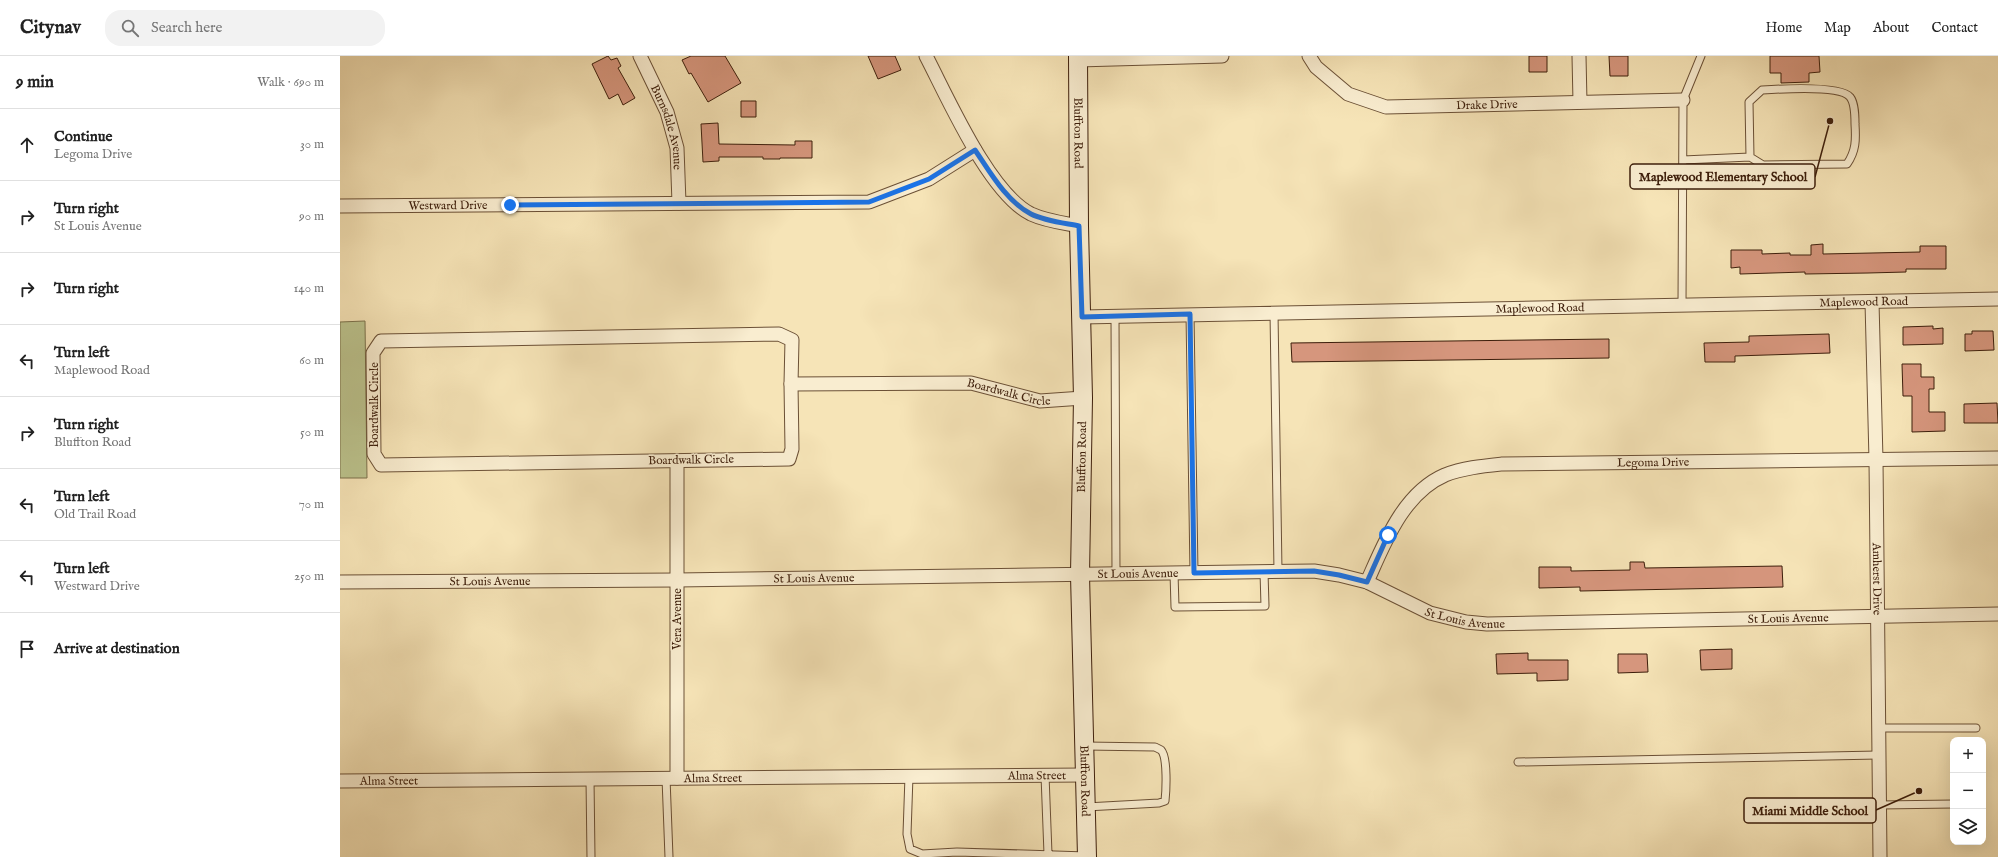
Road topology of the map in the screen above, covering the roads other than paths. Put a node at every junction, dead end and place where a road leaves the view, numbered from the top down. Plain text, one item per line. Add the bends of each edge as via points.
1 (640, 56) edge
2 (926, 56) edge
3 (1222, 56) edge
4 (1309, 56) edge
5 (1579, 56) edge
6 (1701, 56) edge
7 (1078, 58) edge
8 (1683, 100) junction
9 (1580, 102) junction
10 (975, 150) junction
11 (1750, 157) junction
12 (1683, 160) junction
13 (679, 203) junction
14 (340, 206) edge
15 (1079, 226) junction
16 (1998, 299) edge
17 (1872, 302) junction
18 (1682, 304) junction
19 (1274, 313) junction
20 (1190, 314) junction
21 (1115, 316) junction
22 (1082, 317) junction
23 (790, 384) junction
24 (1083, 398) junction
25 (1998, 458) edge
26 (1876, 460) junction
27 (677, 461) junction
28 (1271, 572) junction
29 (1174, 573) junction
30 (1194, 573) junction
31 (1116, 574) junction
32 (1080, 575) junction
33 (677, 580) junction
34 (340, 582) edge
35 (1367, 582) junction
36 (1998, 614) edge
37 (1877, 617) junction
38 (1878, 728) junction
39 (1976, 728) dead end
40 (1084, 746) junction
41 (1878, 755) junction
42 (1518, 762) dead end
43 (1045, 775) junction
44 (1085, 775) junction
45 (909, 776) junction
46 (672, 778) junction
47 (590, 779) junction
48 (340, 780) edge
49 (1950, 804) edge
50 (1880, 805) junction
51 (1086, 807) junction
52 (1048, 854) junction
53 (1087, 856) edge
54 (591, 857) edge
55 (669, 857) edge
56 (1880, 857) edge

1 - 13 street, Burnsdale Avenue via 667,112 677,148
2 - 10 street
3 - 7 street
4 - 9 street, Drake Drive via 1316,67 1348,94 1386,107
5 - 9 street
6 - 8 lane
7 - 15 main road, Bluffton Road
8 - 9 street, Drake Drive
8 - 12 lane
10 - 13 street, Westward Drive via 929,179 869,202
10 - 15 street via 1010,198 1031,214
11 - 11 lane via 1763,165 1847,164 1854,154 1856,134 1851,97 1845,92 1829,90 1762,90 1749,102
11 - 12 lane
12 - 18 lane
13 - 14 street, Westward Drive
15 - 22 main road, Bluffton Road
16 - 17 street, Maplewood Road
17 - 18 street, Maplewood Road
17 - 26 street, Amherst Drive
18 - 19 street, Maplewood Road
19 - 20 street, Maplewood Road
19 - 28 lane
20 - 21 street, Maplewood Road
20 - 30 lane
21 - 22 street, Maplewood Road
21 - 31 lane
22 - 24 main road, Bluffton Road
23 - 24 street, Boardwalk Circle via 971,383 1040,401
23 - 27 street, Boardwalk Circle via 792,449 789,459
23 - 27 street, Boardwalk Circle via 792,340 779,334 380,341 374,353 374,454 380,465
24 - 32 main road, Bluffton Road
25 - 26 street, Legoma Drive
26 - 35 street, Legoma Drive via 1502,464 1468,468 1444,475 1424,489 1406,508 1388,535
26 - 37 street, Amherst Drive
27 - 33 street, Vera Avenue
28 - 29 lane via 1265,606 1175,607
28 - 30 street, St Louis Avenue
28 - 35 street, St Louis Avenue via 1314,571
29 - 30 street, St Louis Avenue
29 - 31 street, St Louis Avenue
31 - 32 street, St Louis Avenue
32 - 33 street, St Louis Avenue
32 - 40 main road, Bluffton Road
33 - 34 street, St Louis Avenue
33 - 46 street, Vera Avenue
35 - 37 street, St Louis Avenue via 1430,613 1466,622 1487,624
36 - 37 street, St Louis Avenue
37 - 38 street, Amherst Drive
38 - 39 lane
38 - 41 street, Amherst Drive
40 - 44 main road, Bluffton Road
40 - 51 lane via 1155,747 1161,750 1164,757 1166,793 1165,801 1159,803
41 - 42 lane
41 - 50 street, Amherst Drive
43 - 44 street, Alma Street
43 - 45 street, Alma Street
43 - 52 lane
44 - 51 main road, Bluffton Road
45 - 46 street, Alma Street
45 - 52 lane via 907,834 910,849 922,854
46 - 47 street, Alma Street
46 - 55 lane
47 - 48 street, Alma Street
47 - 54 lane
49 - 50 lane
50 - 56 street, Amherst Drive
51 - 53 main road, Bluffton Road
52 - 53 lane

